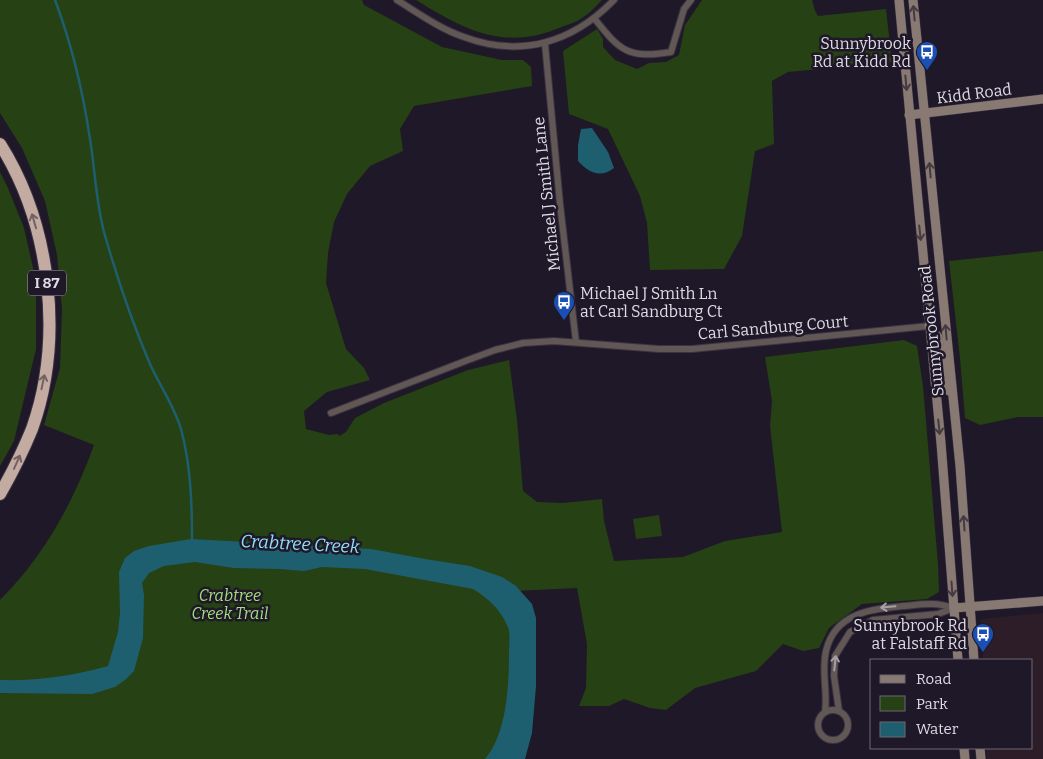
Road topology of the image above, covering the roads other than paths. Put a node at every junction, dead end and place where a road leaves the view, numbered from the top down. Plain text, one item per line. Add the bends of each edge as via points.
1 (397, 0) edge
2 (614, 0) edge
3 (691, 0) edge
4 (899, 0) edge
5 (913, 0) edge
6 (594, 18) junction
7 (544, 44) junction
8 (1043, 99) edge
9 (925, 114) junction
10 (909, 115) junction
11 (0, 144) edge
12 (929, 326) junction
13 (576, 342) junction
14 (952, 398) junction
15 (332, 413) dead end
16 (0, 494) edge
17 (1043, 601) edge
18 (970, 607) junction
19 (954, 608) junction
20 (958, 659) edge
21 (974, 659) edge
22 (839, 711) junction
23 (825, 712) junction

1 - 7 street via 464,38 499,46
2 - 6 street
3 - 6 street via 684,9 671,52 650,55 630,52 612,42
4 -> 10 main road, Sunnybrook Road
9 -> 5 main road, Sunnybrook Road
6 - 7 street via 561,38
7 - 13 street, Michael J Smith Lane
8 - 9 main road, Kidd Road
9 - 10 main road, Kidd Road
14 -> 9 main road, Sunnybrook Road
10 -> 12 main road, Sunnybrook Road
16 -> 11 highway, I 87 via 13,472 38,406 49,331 43,252 31,210
12 - 13 street, Carl Sandburg Court via 692,349
12 - 14 main road via 938,337 945,384
12 -> 19 main road, Sunnybrook Road
13 - 15 street, Carl Sandburg Court via 523,343 495,350
18 -> 14 main road, Sunnybrook Road
17 - 18 main road
18 - 19 main road
18 - 21 main road, Sunnybrook Road
19 - 20 main road, Sunnybrook Road
22 -> 19 street via 835,656 850,632 872,620 938,614
19 -> 23 street via 938,603 878,608 859,612 845,621 833,634 826,649 823,668
22 - 23 street
22 - 23 street via 846,718 848,728 842,737 832,740 822,735 818,727 819,718

